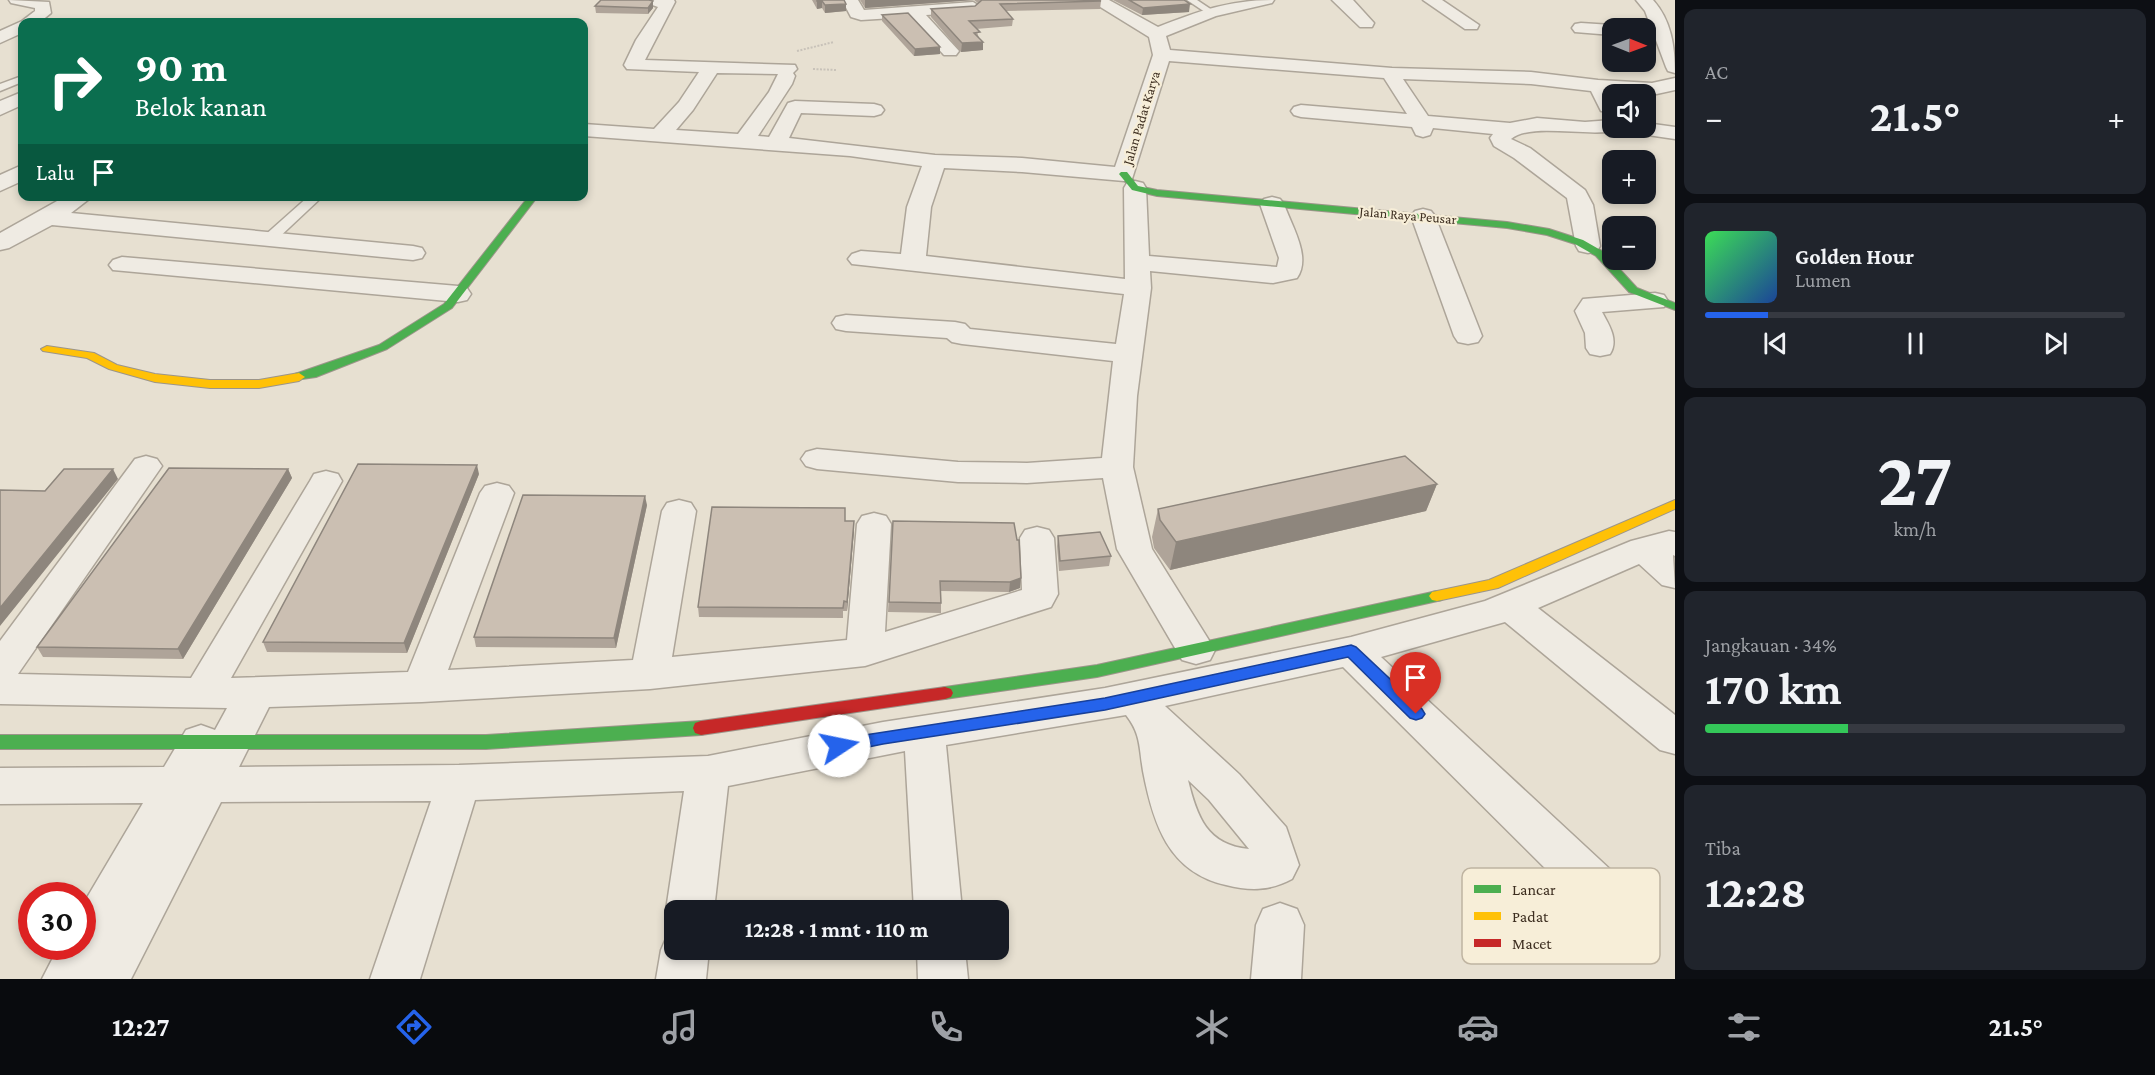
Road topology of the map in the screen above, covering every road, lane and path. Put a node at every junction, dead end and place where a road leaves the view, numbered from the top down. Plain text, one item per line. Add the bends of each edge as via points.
1 (17, 0) edge
2 (61, 0) edge
3 (653, 0) edge
4 (850, 0) edge
5 (1097, 0) edge
6 (1191, 0) edge
7 (1266, 0) edge
8 (1340, 0) edge
9 (1431, 0) edge
10 (1644, 0) edge
11 (43, 5) junction
12 (917, 7) edge
13 (973, 7) edge
14 (1211, 12) junction
15 (36, 18) edge
16 (1653, 18) edge
17 (1366, 23) dead end
18 (1472, 25) dead end
19 (18, 28) edge
20 (1581, 28) dead end
21 (1602, 29) edge
22 (1157, 34) junction
23 (1656, 36) edge
24 (0, 38) edge
25 (834, 42) dead end
26 (950, 51) dead end
27 (1162, 55) junction
28 (712, 67) junction
29 (1675, 67) edge
30 (787, 72) junction
31 (1393, 74) junction
32 (18, 81) edge
33 (1675, 84) edge
34 (875, 86) dead end
35 (1656, 88) edge
36 (0, 90) edge
37 (18, 92) edge
38 (1602, 96) edge
39 (18, 100) edge
40 (0, 109) edge
41 (1303, 116) dead end
42 (1421, 126) junction
43 (1602, 127) edge
44 (864, 130) junction
45 (1656, 131) edge
46 (588, 132) edge
47 (1675, 133) edge
48 (1505, 134) junction
49 (659, 136) junction
50 (746, 141) junction
51 (777, 144) junction
52 (935, 161) junction
53 (18, 174) edge
54 (1129, 181) junction
55 (0, 184) edge
56 (74, 201) edge
57 (311, 201) edge
58 (530, 201) edge
59 (1272, 204) junction
60 (1423, 216) junction
61 (48, 218) junction
62 (269, 239) junction
63 (0, 243) edge
64 (1588, 246) junction
65 (413, 253) dead end
66 (861, 259) dead end
67 (913, 262) junction
68 (122, 265) dead end
69 (1137, 275) junction
70 (458, 294) junction
71 (1665, 304) edge
72 (846, 323) dead end
73 (1468, 336) dead end
74 (1600, 348) dead end
75 (47, 349) dead end
76 (1128, 354) junction
77 (817, 459) dead end
78 (146, 466) dead end
79 (1117, 467) junction
80 (326, 481) dead end
81 (497, 493) dead end
82 (1675, 504) edge
83 (679, 511) dead end
84 (874, 524) dead end
85 (1037, 538) dead end
86 (1659, 546) edge
87 (1675, 576) edge
88 (1509, 605) junction
89 (1196, 650) junction
90 (1351, 651) junction
91 (865, 652) junction
92 (0, 670) edge
93 (650, 674) junction
94 (422, 687) junction
95 (0, 689) edge
96 (256, 693) junction
97 (202, 694) junction
98 (924, 731) junction
99 (1675, 738) edge
100 (0, 742) edge
101 (204, 763) junction
102 (708, 773) junction
103 (459, 783) junction
104 (0, 786) edge
105 (1576, 868) edge
106 (691, 900) edge
107 (937, 900) edge
108 (1280, 925) dead end
109 (684, 960) edge
110 (942, 960) edge
111 (67, 979) edge
112 (105, 979) edge
113 (395, 979) edge
114 (681, 979) edge
115 (943, 979) edge
116 (1276, 979) edge

1 - 11 street
2 - 11 street
3 - 28 street via 667,2 666,7 633,65
4 - 12 street via 861,15
5 - 22 street
6 - 14 lane
7 - 14 street
8 - 17 street
9 - 18 street
10 - 16 street via 1653,10
11 - 15 street via 43,13
12 - 13 street
12 - 26 street
14 - 22 street
19 - 24 street
20 - 21 street
22 - 27 street, Jalan Padat Karya
23 - 29 street
25 - 30 path via 798,50
27 - 31 street
27 - 54 street, Jalan Padat Karya
28 - 30 street
28 - 49 street via 686,106
30 - 50 street via 783,85 752,125
31 - 38 street via 1531,78
31 - 42 street
32 - 36 lane
33 - 35 street
34 - 44 street
36 - 37 street
39 - 40 street
41 - 42 street
42 - 48 street
43 - 48 street via 1538,124
44 - 51 street
44 - 51 street via 795,107
44 - 52 street
45 - 47 street
46 - 49 street
48 - 64 street via 1501,142 1577,195
49 - 50 street
50 - 51 street
52 - 54 street via 1022,165
52 - 67 street via 919,207
53 - 55 street
54 - 59 street, Jalan Raya Peusar via 1157,193
54 - 69 street, Jalan Padat Karya
56 - 61 street
57 - 62 lane
58 - 70 street
59 - 60 street, Jalan Raya Peusar
59 - 69 street via 1291,258 1288,273
60 - 64 street, Jalan Raya Peusar via 1527,228
60 - 73 street
61 - 62 street
61 - 63 street
62 - 65 street
64 - 71 street, Jalan Raya Peusar via 1629,287
66 - 67 street
67 - 69 street via 990,273
68 - 70 street
69 - 76 street, Jalan Padat Karya
70 - 75 street via 424,323 382,346 312,374 259,384 155,378 113,367 90,355
71 - 74 street via 1592,305 1588,311 1599,333
72 - 76 street via 955,330 962,336
76 - 79 street, Jalan Padat Karya
77 - 79 street via 958,472 1027,473
78 - 92 street
79 - 89 street, Jalan Padat Karya via 1135,549
80 - 97 street
81 - 94 street
82 - 89 street via 1493,584
83 - 93 street
84 - 91 street
85 - 91 street via 1038,598
86 - 87 street
86 - 88 street
88 - 90 street
88 - 99 street
89 - 101 street via 1097,671 666,731
90 - 98 street via 1146,711
90 - 105 street
91 - 93 street
93 - 94 street
94 - 96 street
95 - 97 street
96 - 97 street
96 - 101 street
98 - 102 street
98 - 107 street
100 - 101 street
101 - 103 street
101 - 104 street
101 - 111 street
101 - 112 street
102 - 103 street
102 - 106 street
103 - 113 street
108 - 116 street
109 - 114 street
110 - 115 street

